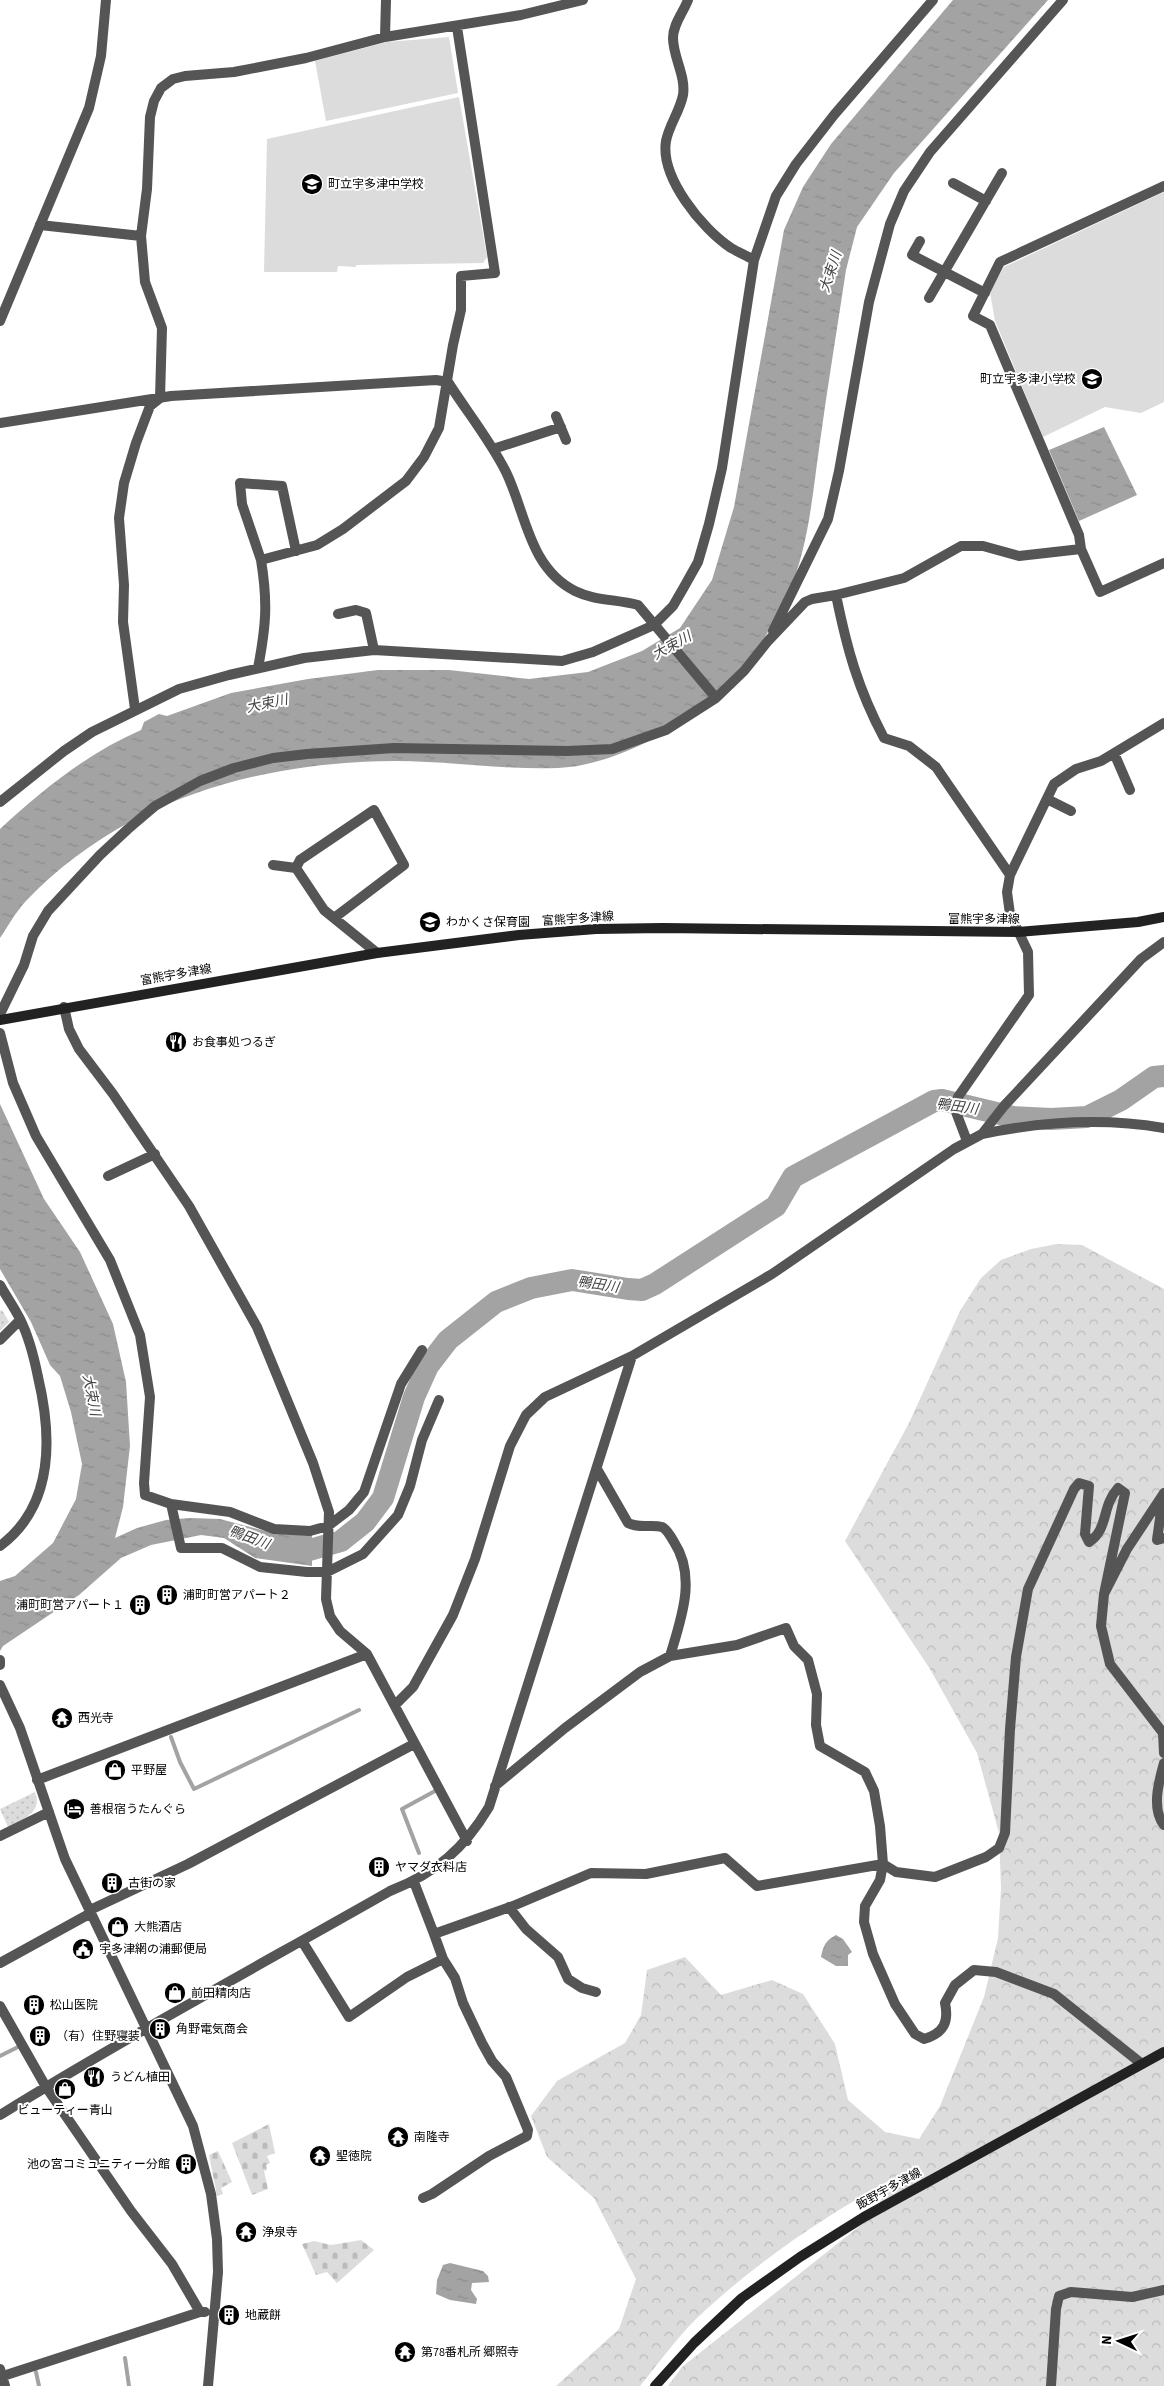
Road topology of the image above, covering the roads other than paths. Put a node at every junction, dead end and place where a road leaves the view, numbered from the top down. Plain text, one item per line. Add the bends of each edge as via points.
1 (106, 0) edge
2 (386, 0) edge
3 (583, 0) edge
4 (688, 0) edge
5 (933, 0) edge
6 (1063, 0) edge
7 (457, 27) junction
8 (385, 37) junction
9 (1002, 173) dead end
10 (953, 183) dead end
11 (1164, 186) edge
12 (986, 200) junction
13 (40, 225) junction
14 (141, 236) junction
15 (920, 241) dead end
16 (754, 260) junction
17 (944, 272) junction
18 (985, 293) junction
19 (929, 298) dead end
20 (0, 321) edge
21 (448, 382) junction
22 (160, 398) junction
23 (556, 416) dead end
24 (0, 423) edge
25 (561, 427) junction
26 (566, 440) dead end
27 (493, 449) junction
28 (1081, 549) junction
29 (296, 550) junction
30 (262, 560) junction
31 (1164, 563) edge
32 (836, 596) junction
33 (338, 614) dead end
34 (657, 629) junction
35 (768, 641) junction
36 (374, 650) junction
37 (258, 668) junction
38 (715, 697) junction
39 (135, 708) junction
40 (1164, 723) edge
41 (1114, 753) junction
42 (1130, 790) dead end
43 (1047, 799) junction
44 (0, 802) edge
45 (1071, 810) dead end
46 (273, 864) dead end
47 (296, 868) junction
48 (1010, 875) junction
49 (1164, 917) edge
50 (334, 918) junction
51 (1018, 932) junction
52 (1164, 942) edge
53 (377, 953) junction
54 (64, 1007) junction
55 (0, 1014) edge
56 (0, 1020) edge
57 (0, 1033) edge
58 (1164, 1128) edge
59 (982, 1134) junction
60 (967, 1140) junction
61 (155, 1154) junction
62 (108, 1176) dead end
63 (0, 1285) edge
64 (20, 1320) junction
65 (0, 1340) edge
66 (422, 1350) dead end
67 (632, 1356) junction
68 (439, 1400) dead end
69 (597, 1468) junction
70 (1164, 1494) edge
71 (171, 1504) junction
72 (328, 1526) junction
73 (1164, 1538) edge
74 (0, 1546) edge
75 (327, 1572) junction
76 (1104, 1594) junction
77 (368, 1654) junction
78 (670, 1656) junction
79 (0, 1685) edge
80 (395, 1705) junction
81 (414, 1744) junction
82 (1164, 1753) edge
83 (1164, 1763) edge
84 (37, 1780) junction
85 (496, 1786) junction
86 (49, 1812) junction
87 (1164, 1825) edge
88 (0, 1836) edge
89 (467, 1840) junction
90 (883, 1864) junction
91 (414, 1882) junction
92 (510, 1908) junction
93 (90, 1912) junction
94 (434, 1934) junction
95 (302, 1941) junction
96 (442, 1959) junction
97 (0, 1963) edge
98 (596, 1992) dead end
99 (0, 2006) edge
100 (145, 2029) junction
101 (1164, 2052) edge
102 (1142, 2064) junction
103 (46, 2087) junction
104 (0, 2115) edge
105 (423, 2198) dead end
106 (1164, 2290) edge
107 (200, 2312) junction
108 (213, 2313) junction
109 (2, 2377) edge
110 (208, 2386) edge
111 (655, 2386) edge
112 (1051, 2386) edge

1 - 13 street via 101,56 90,103
2 - 8 street
3 - 7 street
4 - 16 street via 673,37 683,95 670,125 665,160 677,187 710,231
5 - 16 street via 796,164 776,196
6 - 35 street via 930,152 904,191 890,224 869,302 828,519
7 - 8 street
7 - 21 street via 495,273 461,276 461,310
8 - 14 street via 297,60 234,72 185,76 173,79 161,88 150,118
9 - 12 street
10 - 12 street
11 - 18 street via 1000,262
12 - 17 street
13 - 14 street
13 - 20 street
14 - 22 street via 144,282 162,328
15 - 17 street via 912,255
16 - 34 street via 722,468 709,524 698,562
17 - 18 street
17 - 19 street
18 - 28 street via 973,316 990,325 1080,536
21 - 22 street via 436,380
21 - 27 street
21 - 29 street via 440,428 406,481 318,545
22 - 24 street
22 - 39 street via 150,406 136,444 124,484 119,518 123,622
23 - 25 street
25 - 26 street
25 - 27 street
27 - 34 street via 506,473 534,550 551,572 574,591 601,600 620,600 638,605
28 - 31 street via 1100,592
28 - 32 street via 1020,556 983,546 961,546 904,578
29 - 30 street
29 - 30 street via 282,486 240,483 242,504
30 - 37 street via 266,626
32 - 35 street via 804,602
32 - 48 street via 856,680 884,738 909,746 936,767
33 - 36 street via 356,610 366,613
34 - 36 street via 562,661
34 - 38 street
35 - 38 street via 744,671
36 - 37 street via 304,658
37 - 39 street via 179,689
38 - 55 street via 666,730 612,749 394,748 307,754 273,758 200,781 155,806 128,829 100,854 48,911 33,936 24,965
39 - 44 street via 64,750
40 - 41 street
41 - 42 street
41 - 43 street via 1076,769 1054,784
43 - 45 street
43 - 48 street
46 - 47 street
47 - 50 street via 324,910
47 - 50 street via 300,860 374,810 404,865
48 - 51 street via 1007,892 1010,914
49 - 51 main road, 富熊宇多津線
50 - 53 street
51 - 53 main road, 富熊宇多津線 via 596,929
51 - 60 street via 1028,952 1029,995 958,1097 956,1112
52 - 59 street via 1141,959 1004,1106
53 - 54 main road, 富熊宇多津線
54 - 56 main road, 富熊宇多津線
54 - 61 street via 69,1029 79,1049
57 - 71 street via 13,1083 36,1136 110,1260 140,1335 150,1398 145,1495
58 - 59 street via 1064,1124 1012,1127
59 - 60 street
60 - 67 street via 772,1274
61 - 62 street
61 - 72 street via 257,1327 313,1463 329,1512
63 - 64 street
64 - 65 street
64 - 74 street via 33,1354 47,1416 47,1446 35,1505
66 - 72 street via 401,1384 364,1492 349,1510
67 - 69 street
67 - 80 street via 545,1397 526,1415 510,1446 475,1559 453,1615 413,1687
68 - 75 street via 422,1440 410,1486 398,1515 363,1554
69 - 78 street via 628,1523 666,1530 686,1570 683,1612
69 - 85 street
70 - 73 street via 1157,1540
70 - 76 street
71 - 72 street via 230,1512 274,1529 310,1531
71 - 75 street via 182,1548 222,1548 260,1567
72 - 75 street
75 - 77 street via 326,1599 330,1616 340,1631
76 - 82 street via 1101,1626 1110,1664 1163,1733
76 - 90 street via 1125,1493 1118,1488 1111,1496 1101,1531 1089,1542 1085,1534 1088,1486 1079,1483 1028,1589 1016,1657 1005,1833 999,1848 986,1857 935,1877 896,1872
77 - 80 street
77 - 84 street
78 - 85 street via 640,1672 573,1722
78 - 90 street via 737,1645 786,1628 794,1646 808,1660 817,1694 816,1724 820,1746 865,1772 874,1791
79 - 84 street via 20,1728
80 - 81 street
81 - 89 street
81 - 93 street
83 - 87 street via 1157,1789 1160,1820
84 - 86 street
85 - 89 street via 489,1807
86 - 88 street
86 - 93 street via 64,1859
89 - 91 street via 448,1859
90 - 92 street via 758,1886 725,1858 646,1874 591,1873
90 - 102 street via 880,1880 865,1906 864,1922 873,1954 892,1996 915,2034 924,2039 934,2036 945,2026 948,2016 945,2003 955,1985 974,1970 996,1972 1054,1994
91 - 94 street
91 - 95 street via 390,1890
92 - 94 street
92 - 98 street via 526,1929 558,1957 568,1979
93 - 97 street
93 - 100 street
94 - 96 street
95 - 96 street via 350,2017 406,1977
95 - 100 street
96 - 105 street via 455,1978 482,2043 506,2077 528,2130 527,2136 488,2156
99 - 103 street
100 - 103 street
100 - 108 street via 193,2126 202,2155 217,2239 218,2272
101 - 102 main road, 飯野宇多津線
102 - 111 main road, 飯野宇多津線 via 864,2217 800,2257 742,2298
103 - 104 street
103 - 107 street via 131,2211 172,2264
106 - 112 street via 1132,2296 1070,2292 1060,2296 1056,2309
107 - 108 street
107 - 109 street
108 - 110 street

